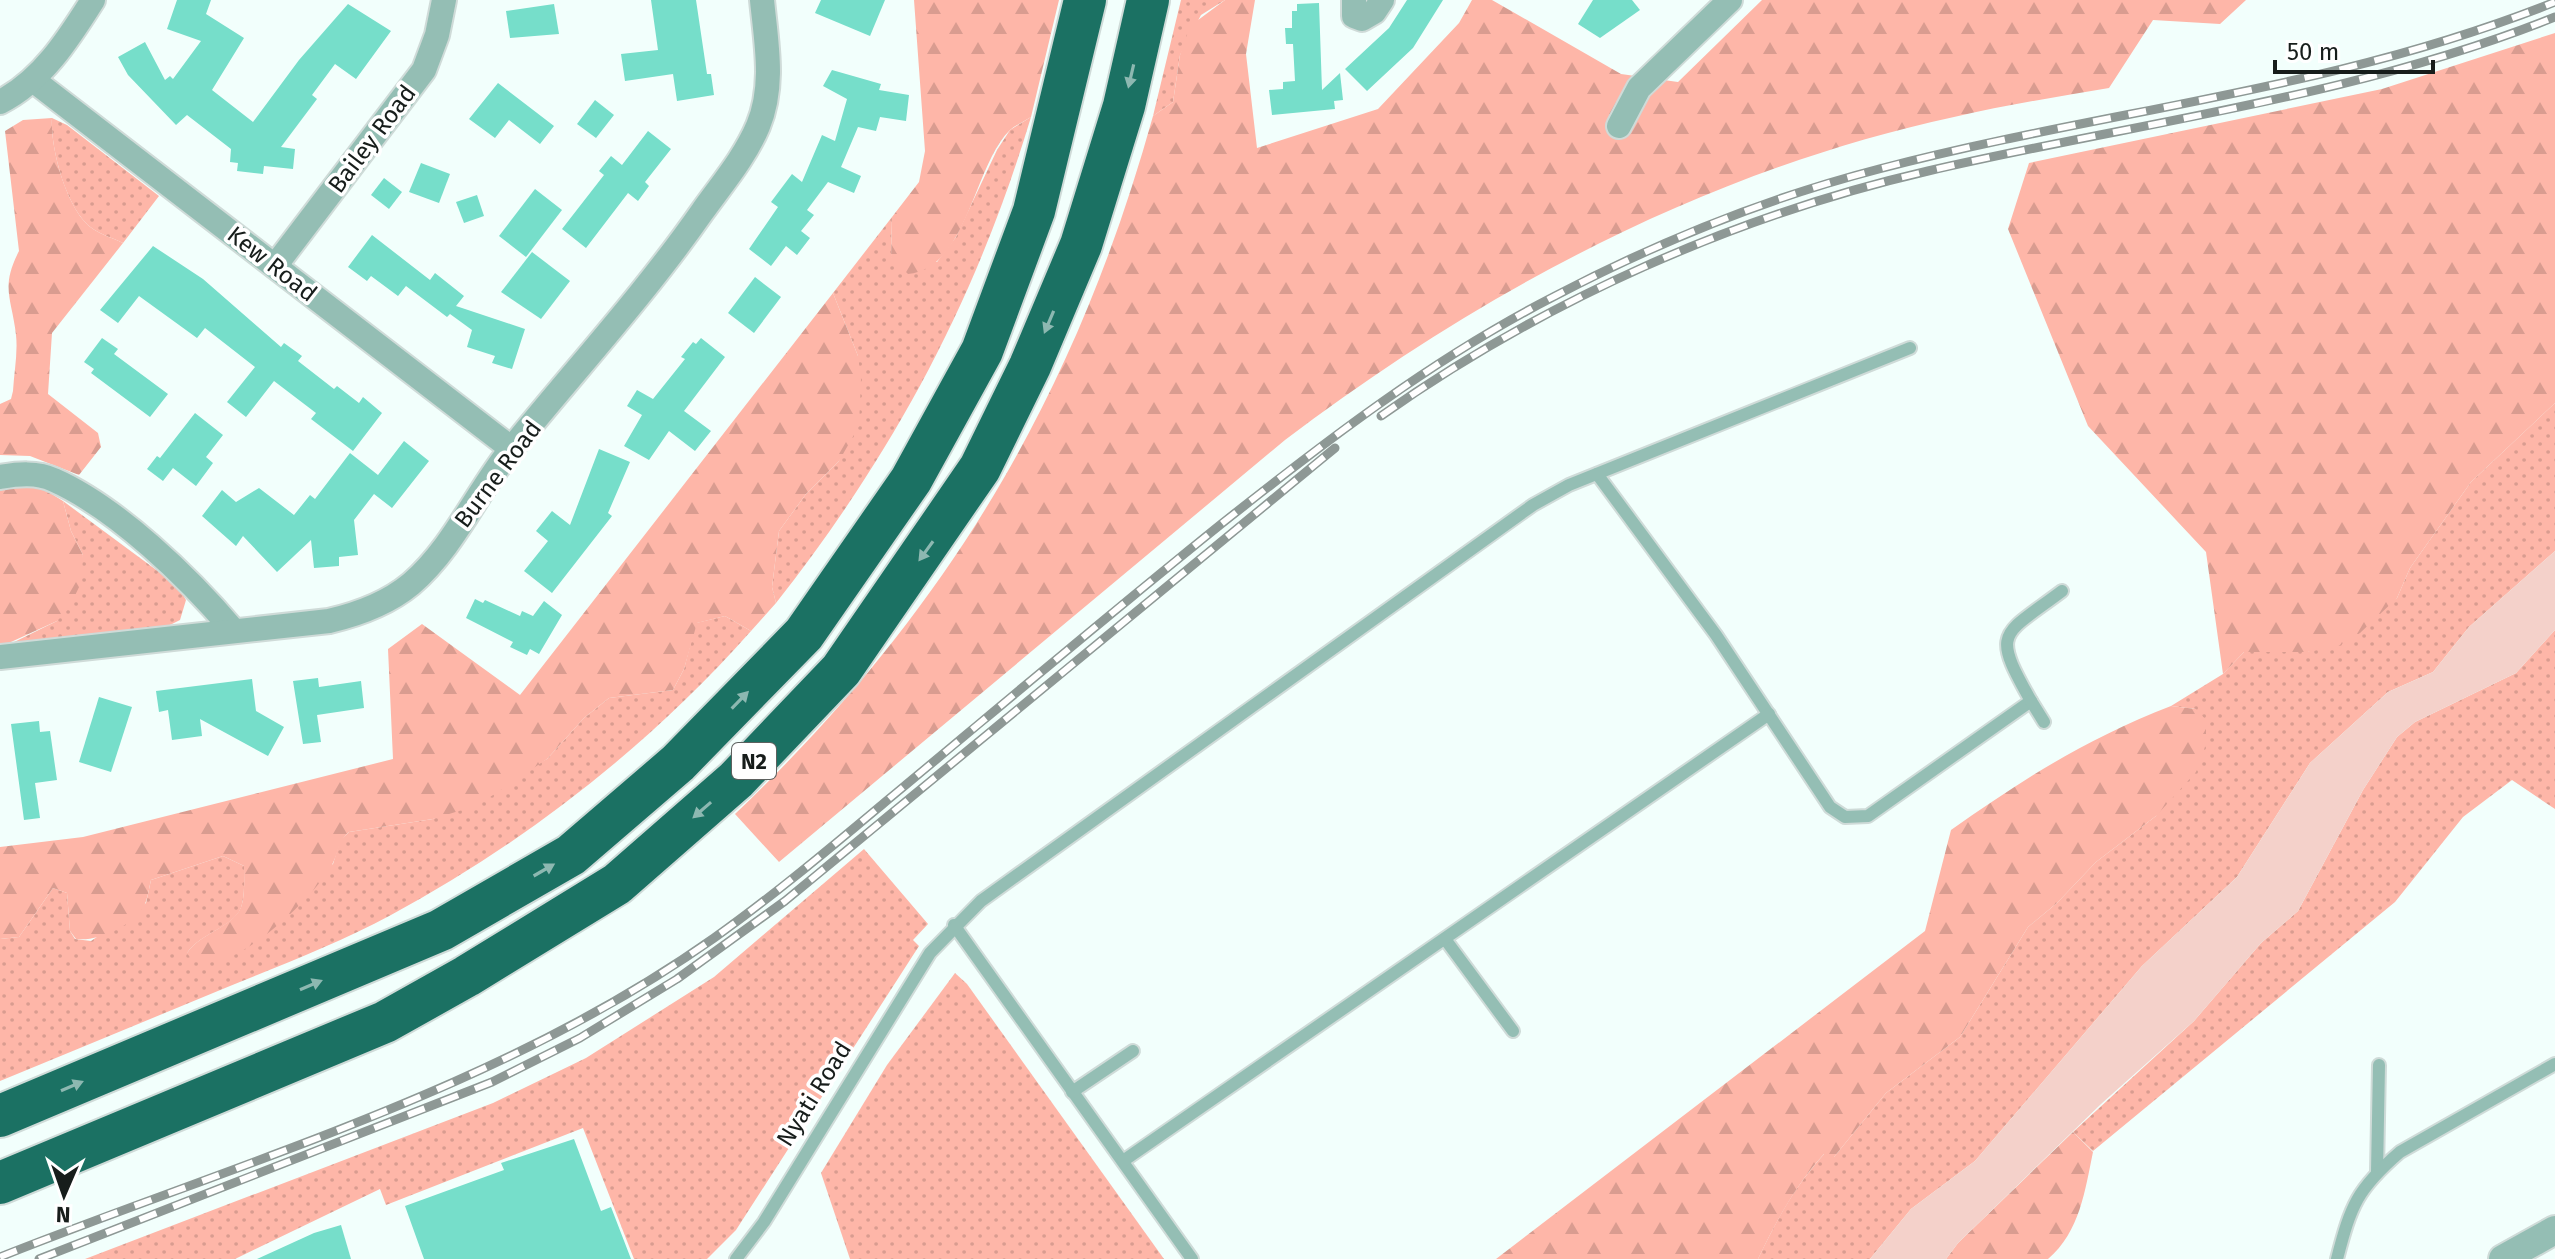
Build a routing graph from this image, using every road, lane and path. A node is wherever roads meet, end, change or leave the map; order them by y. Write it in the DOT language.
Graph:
graph roads {
  1 [pos="93,0"];
  2 [pos="444,0"];
  3 [pos="762,0"];
  4 [pos="1085,0"];
  5 [pos="1148,0"];
  6 [pos="1354,0"];
  7 [pos="1382,0"];
  8 [pos="1730,0"];
  9 [pos="33,80"];
  10 [pos="0,102"];
  11 [pos="1619,126"];
  12 [pos="275,266"];
  13 [pos="1910,348"];
  14 [pos="512,449"];
  15 [pos="1597,474"];
  16 [pos="0,477"];
  17 [pos="2062,591"];
  18 [pos="233,630"];
  19 [pos="0,657"];
  20 [pos="2031,701"];
  21 [pos="1769,714"];
  22 [pos="2044,722"];
  23 [pos="954,925"];
  24 [pos="1445,939"];
  25 [pos="1513,1031"];
  26 [pos="1133,1051"];
  27 [pos="2555,1064"];
  28 [pos="2379,1065"];
  29 [pos="1072,1092"];
  30 [pos="0,1116"];
  31 [pos="1123,1161"];
  32 [pos="2377,1172"];
  33 [pos="0,1183"];
  34 [pos="2555,1230"];
  35 [pos="736,1259"];
  36 [pos="1192,1259"];
  37 [pos="2337,1259"];
  38 [pos="2503,1259"];
  1 -- 9 [label="street"];
  2 -- 12 [label="street, Bailey Road"];
  3 -- 14 [label="street, Burne Road"];
  30 -- 4 [label="highway, N2, one-way"];
  5 -- 33 [label="highway, N2, one-way"];
  6 -- 7 [label="street"];
  8 -- 11 [label="street"];
  9 -- 10 [label="street"];
  9 -- 12 [label="street, Kew Road"];
  12 -- 14 [label="street, Kew Road"];
  13 -- 15 [label="lane, Nyati Road"];
  14 -- 18 [label="street, Burne Road"];
  15 -- 21 [label="lane"];
  15 -- 23 [label="lane, Nyati Road"];
  16 -- 18 [label="street"];
  17 -- 20 [label="lane"];
  18 -- 19 [label="street, Burne Road"];
  20 -- 21 [label="lane"];
  20 -- 22 [label="lane"];
  21 -- 24 [label="lane"];
  23 -- 29 [label="lane"];
  23 -- 35 [label="lane, Nyati Road"];
  24 -- 25 [label="lane"];
  24 -- 31 [label="lane"];
  26 -- 29 [label="lane"];
  27 -- 32 [label="lane"];
  28 -- 32 [label="lane"];
  29 -- 31 [label="lane"];
  31 -- 36 [label="lane"];
  32 -- 37 [label="lane"];
  34 -- 38 [label="street"];
}
